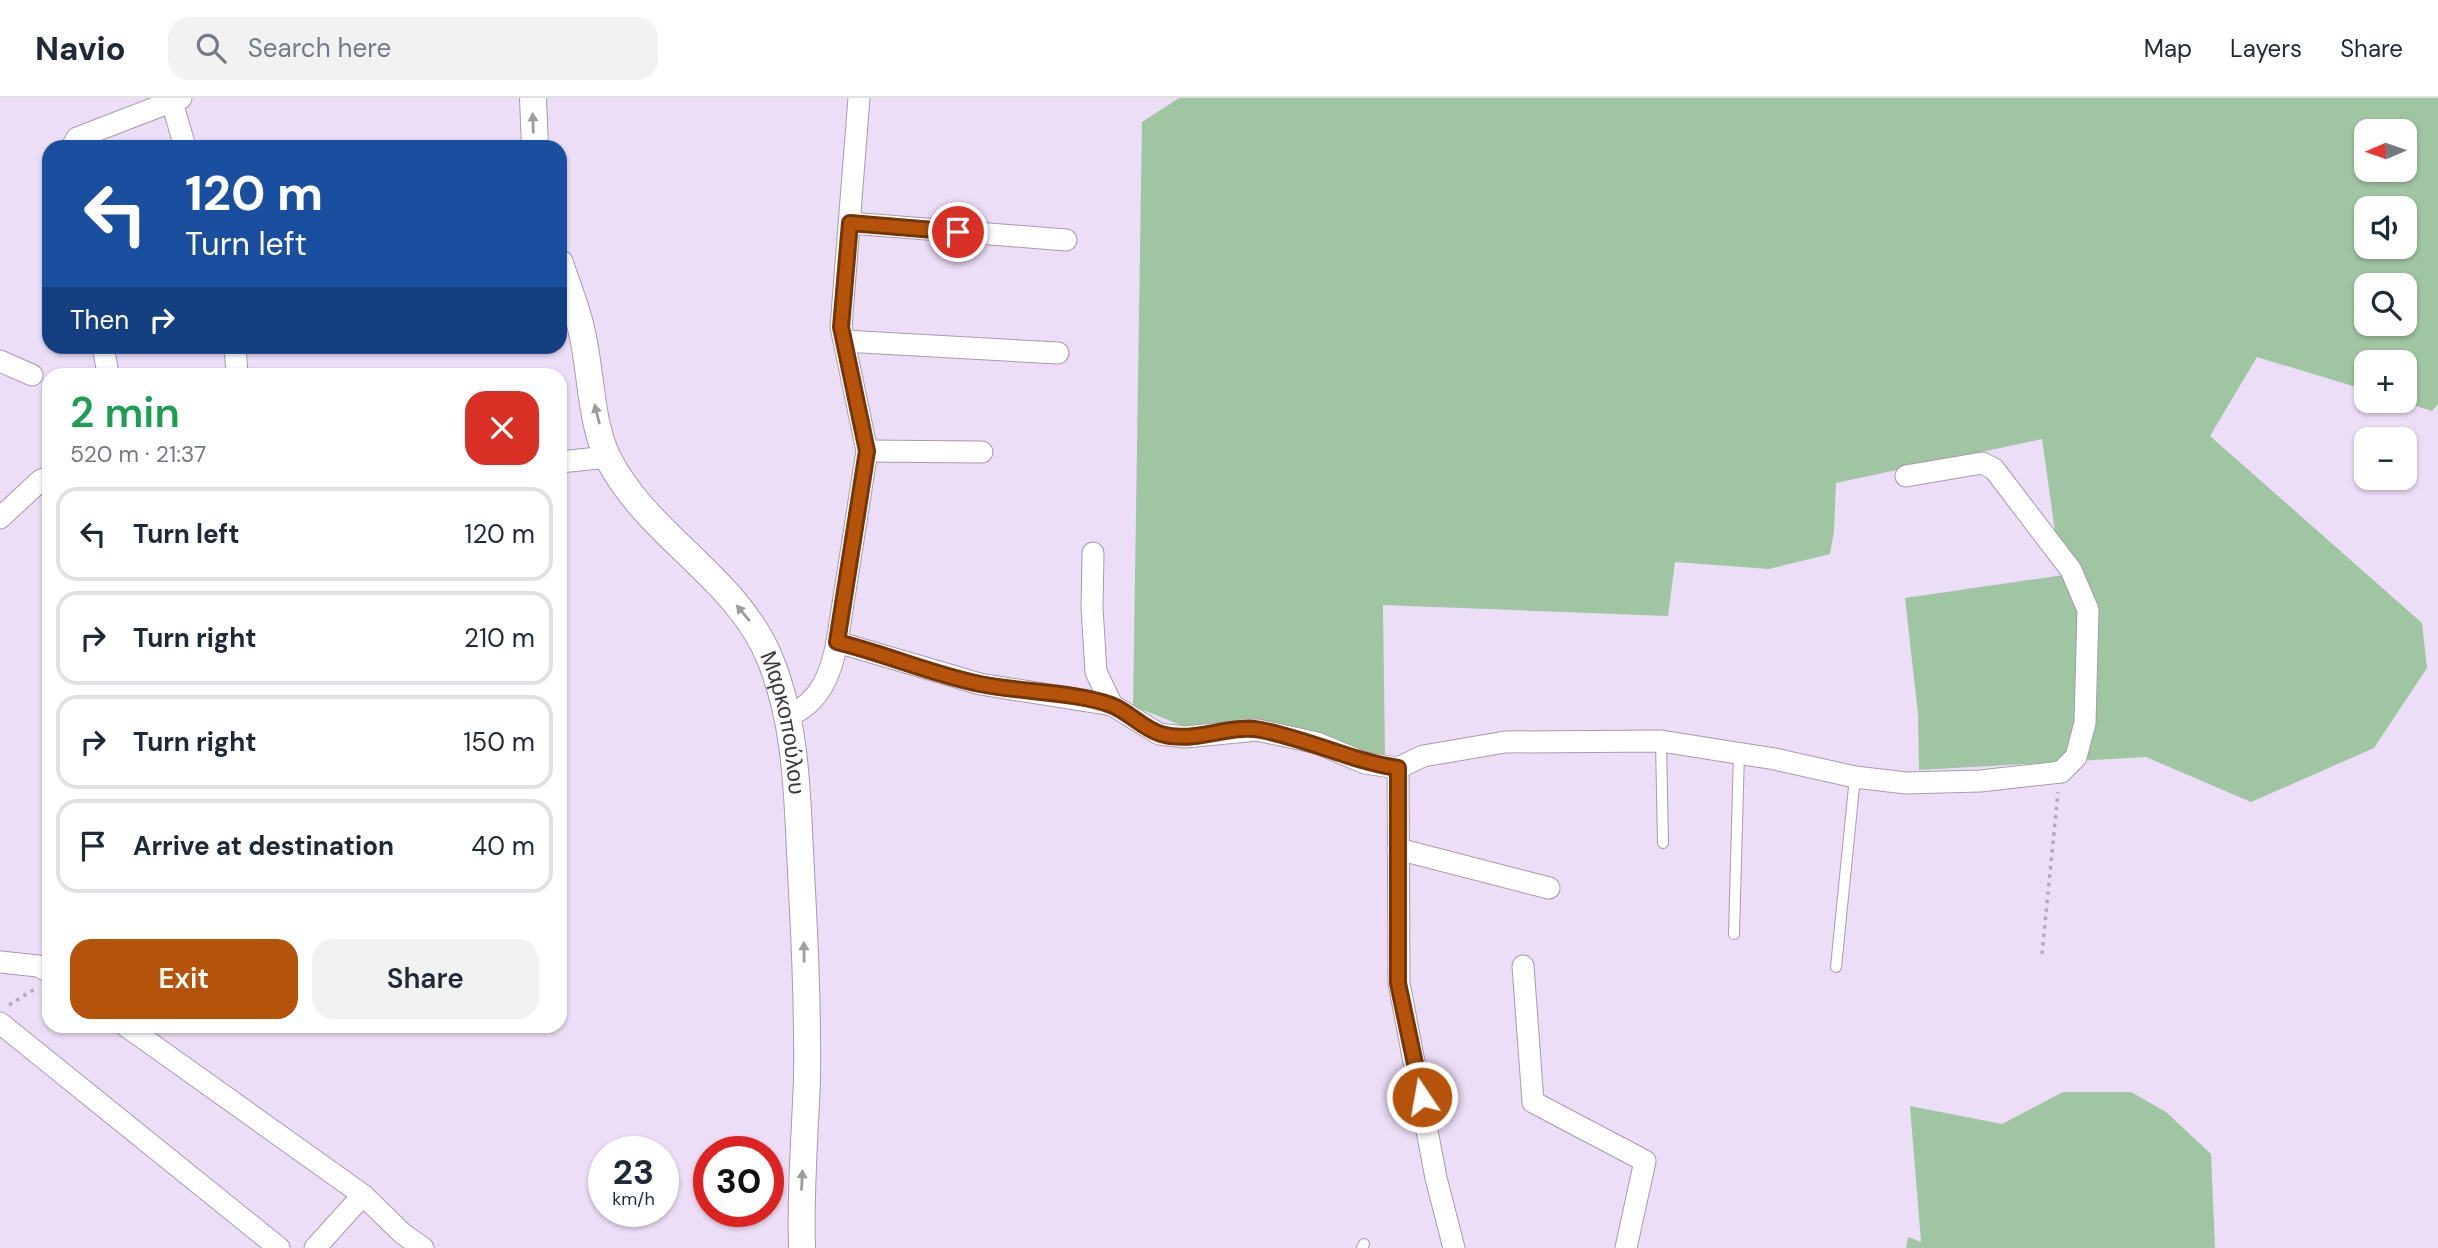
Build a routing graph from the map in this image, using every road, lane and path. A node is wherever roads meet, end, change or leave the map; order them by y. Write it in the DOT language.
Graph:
graph roads {
  1 [pos="533,98"];
  2 [pos="859,98"];
  3 [pos="176,100"];
  4 [pos="76,140"];
  5 [pos="184,140"];
  6 [pos="535,140"];
  7 [pos="850,223"];
  8 [pos="1066,240"];
  9 [pos="567,284"];
  10 [pos="844,341"];
  11 [pos="1058,353"];
  12 [pos="0,362"];
  13 [pos="32,375"];
  14 [pos="867,451"];
  15 [pos="982,452"];
  16 [pos="608,457"];
  17 [pos="567,461"];
  18 [pos="1906,477"];
  19 [pos="42,480"];
  20 [pos="0,518"];
  21 [pos="1093,553"];
  22 [pos="837,642"];
  23 [pos="1112,705"];
  24 [pos="788,716"];
  25 [pos="1661,741"];
  26 [pos="1738,753"];
  27 [pos="1398,768"];
  28 [pos="2061,772"];
  29 [pos="1855,777"];
  30 [pos="1663,843"];
  31 [pos="1398,849"];
  32 [pos="1549,888"];
  33 [pos="1734,934"];
  34 [pos="2042,954"];
  35 [pos="0,962"];
  36 [pos="1523,966"];
  37 [pos="1836,967"];
  38 [pos="42,972"];
  39 [pos="42,982"];
  40 [pos="0,1011"];
  41 [pos="0,1023"];
  42 [pos="136,1033"];
  43 [pos="363,1195"];
  44 [pos="279,1248"];
  45 [pos="315,1248"];
  46 [pos="423,1248"];
  47 [pos="802,1248"];
  48 [pos="1454,1248"];
  49 [pos="1626,1248"];
  6 -- 1 [label="street, one-way"];
  2 -- 7 [label="street"];
  3 -- 4 [label="street"];
  3 -- 5 [label="street"];
  7 -- 8 [label="street"];
  7 -- 10 [label="street"];
  16 -- 9 [label="street, Μαρκοπούλου, one-way"];
  10 -- 11 [label="street"];
  10 -- 14 [label="street"];
  12 -- 13 [label="street"];
  14 -- 15 [label="street"];
  14 -- 22 [label="street"];
  16 -- 17 [label="street"];
  24 -- 16 [label="street, Μαρκοπούλου, one-way"];
  18 -- 28 [label="street"];
  19 -- 20 [label="street"];
  21 -- 23 [label="street"];
  22 -- 23 [label="street"];
  22 -- 24 [label="street"];
  23 -- 27 [label="street"];
  47 -- 24 [label="street, Μαρκοπούλου, one-way"];
  25 -- 26 [label="street"];
  25 -- 27 [label="street"];
  25 -- 30 [label="lane"];
  26 -- 29 [label="street"];
  26 -- 33 [label="lane"];
  27 -- 31 [label="street"];
  28 -- 29 [label="street"];
  28 -- 34 [label="path"];
  29 -- 37 [label="lane"];
  31 -- 32 [label="street"];
  31 -- 48 [label="street"];
  35 -- 38 [label="street"];
  36 -- 49 [label="street"];
  39 -- 40 [label="path"];
  41 -- 44 [label="street"];
  42 -- 43 [label="street"];
  43 -- 45 [label="street"];
  43 -- 46 [label="street"];
}
